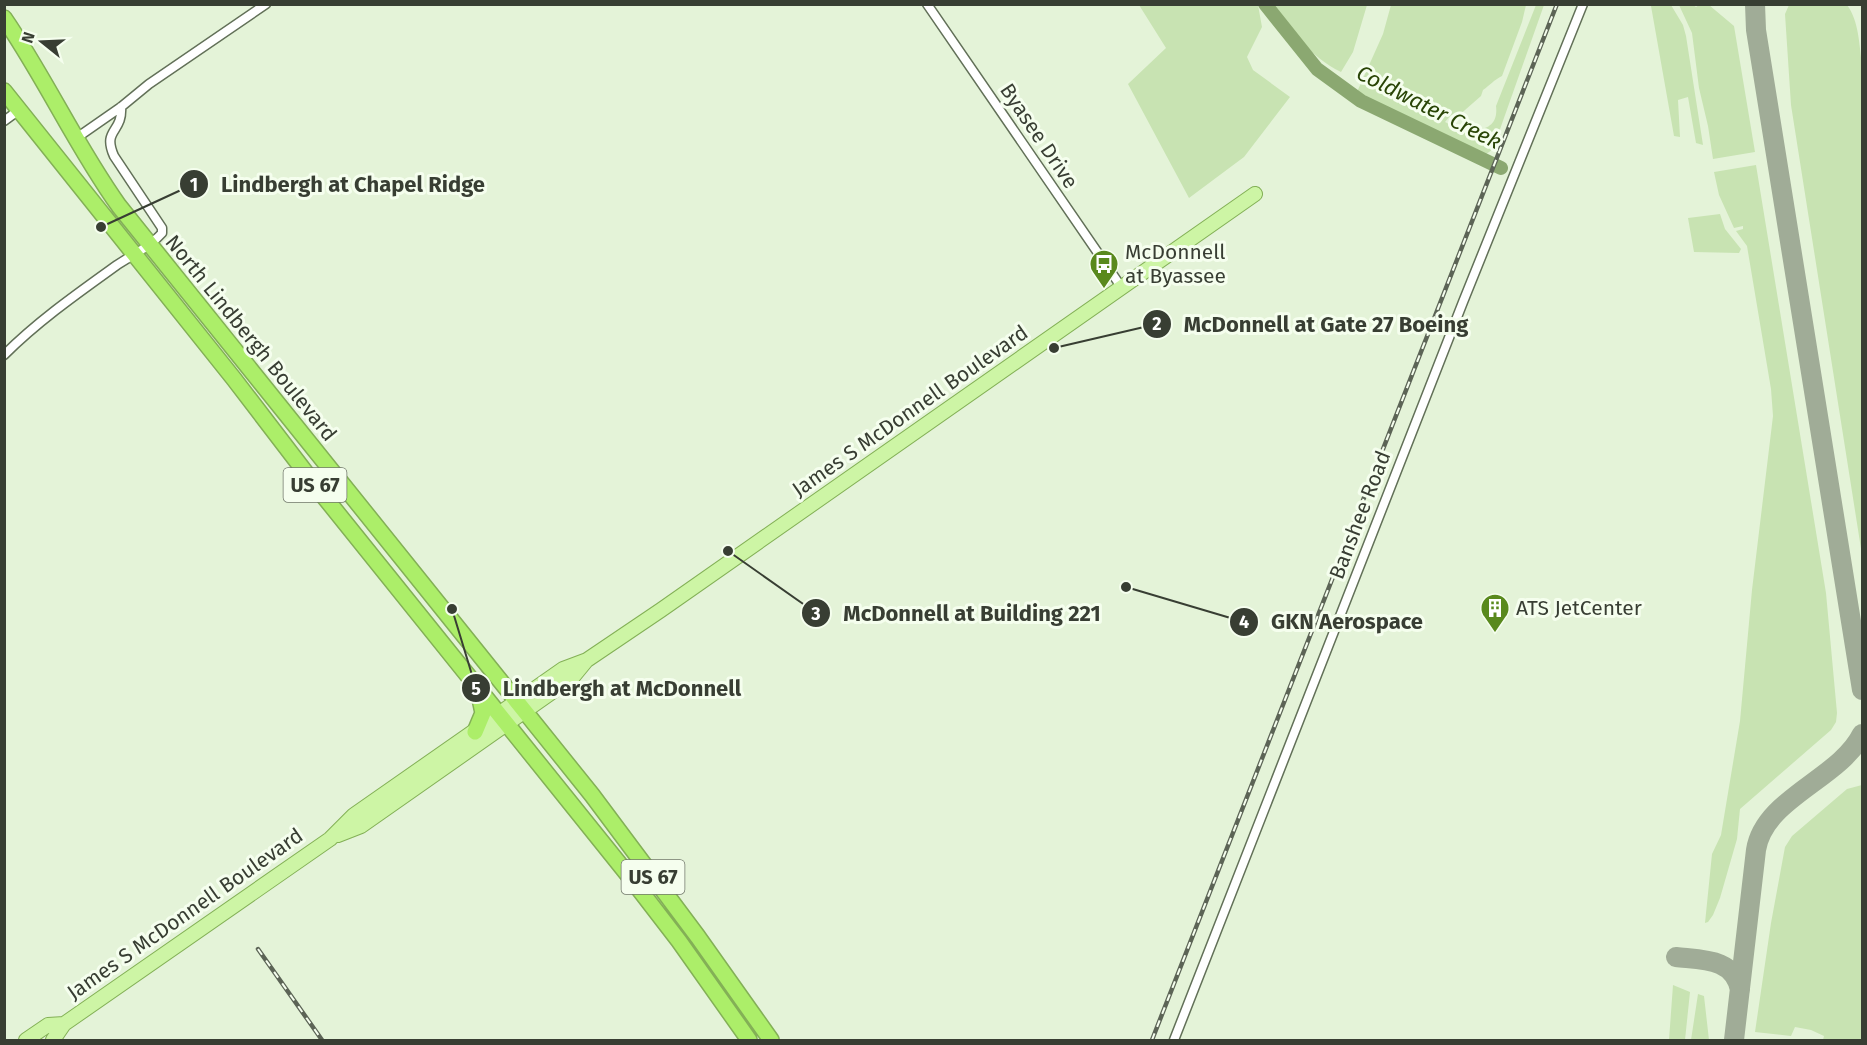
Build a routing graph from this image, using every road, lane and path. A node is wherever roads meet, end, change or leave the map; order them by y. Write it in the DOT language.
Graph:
graph roads {
  1 [pos="266,4"];
  2 [pos="927,4"];
  3 [pos="1583,4"];
  4 [pos="4,18"];
  5 [pos="4,91"];
  6 [pos="121,107"];
  7 [pos="20,110"];
  8 [pos="4,121"];
  9 [pos="75,138"];
  10 [pos="1255,194"];
  11 [pos="149,244"];
  12 [pos="134,253"];
  13 [pos="1122,288"];
  14 [pos="4,355"];
  15 [pos="477,688"];
  16 [pos="521,707"];
  17 [pos="503,720"];
  18 [pos="475,732"];
  19 [pos="330,838"];
  20 [pos="64,1024"];
  21 [pos="26,1041"];
  22 [pos="53,1041"];
  23 [pos="749,1041"];
  24 [pos="771,1041"];
  25 [pos="1174,1041"];
  1 -- 6 [label="street"];
  2 -- 13 [label="street, Byasee Drive"];
  3 -- 25 [label="street, Banshee Road"];
  4 -- 9 [label="highway, North Lindbergh Boulevard / US 67"];
  5 -- 7 [label="highway, North Lindbergh Boulevard / US 67"];
  6 -- 9 [label="street"];
  6 -- 11 [label="street"];
  7 -- 8 [label="street"];
  7 -- 12 [label="highway, North Lindbergh Boulevard / US 67"];
  9 -- 11 [label="highway, North Lindbergh Boulevard / US 67"];
  10 -- 13 [label="main road, James S McDonnell Boulevard"];
  11 -- 12 [label="street"];
  11 -- 16 [label="highway, North Lindbergh Boulevard / US 67"];
  12 -- 14 [label="street"];
  12 -- 15 [label="highway, North Lindbergh Boulevard / US 67"];
  13 -- 16 [label="main road, James S McDonnell Boulevard"];
  15 -- 17 [label="highway, North Lindbergh Boulevard / US 67"];
  15 -- 18 [label="highway"];
  16 -- 17 [label="main road, James S McDonnell Boulevard"];
  16 -- 24 [label="highway, North Lindbergh Boulevard / US 67"];
  17 -- 18 [label="main road, James S McDonnell Boulevard"];
  17 -- 19 [label="main road, James S McDonnell Boulevard"];
  17 -- 23 [label="highway, North Lindbergh Boulevard / US 67"];
  18 -- 19 [label="main road, James S McDonnell Boulevard"];
  19 -- 20 [label="main road, James S McDonnell Boulevard"];
  20 -- 21 [label="main road, James S McDonnell Boulevard"];
  20 -- 22 [label="main road, James S McDonnell Boulevard"];
}
